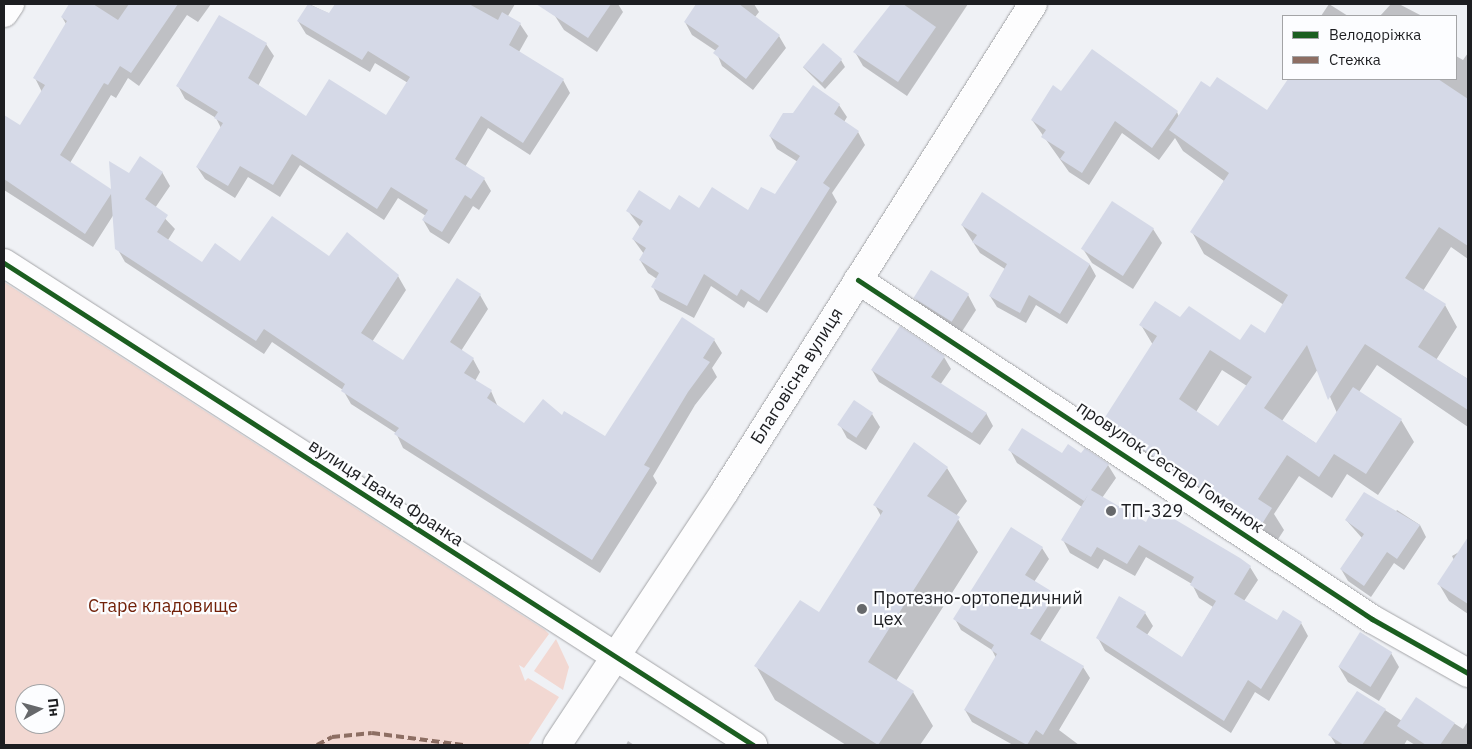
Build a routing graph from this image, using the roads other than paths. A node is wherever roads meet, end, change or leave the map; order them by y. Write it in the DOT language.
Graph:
graph roads {
  1 [pos="10,4"];
  2 [pos="1033,4"];
  3 [pos="4,13"];
  4 [pos="4,264"];
  5 [pos="858,280"];
  6 [pos="614,657"];
  7 [pos="1468,673"];
  8 [pos="556,745"];
  9 [pos="753,745"];
  1 -- 3 [label="street"];
  2 -- 5 [label="street, Благовісна вулиця"];
  4 -- 6 [label="street, вулиця Івана Франка"];
  5 -- 6 [label="street, Благовісна вулиця"];
  5 -- 7 [label="street, провулок Сестер Гоменюк"];
  6 -- 8 [label="street, Благовісна вулиця"];
  6 -- 9 [label="street, вулиця Івана Франка"];
}
